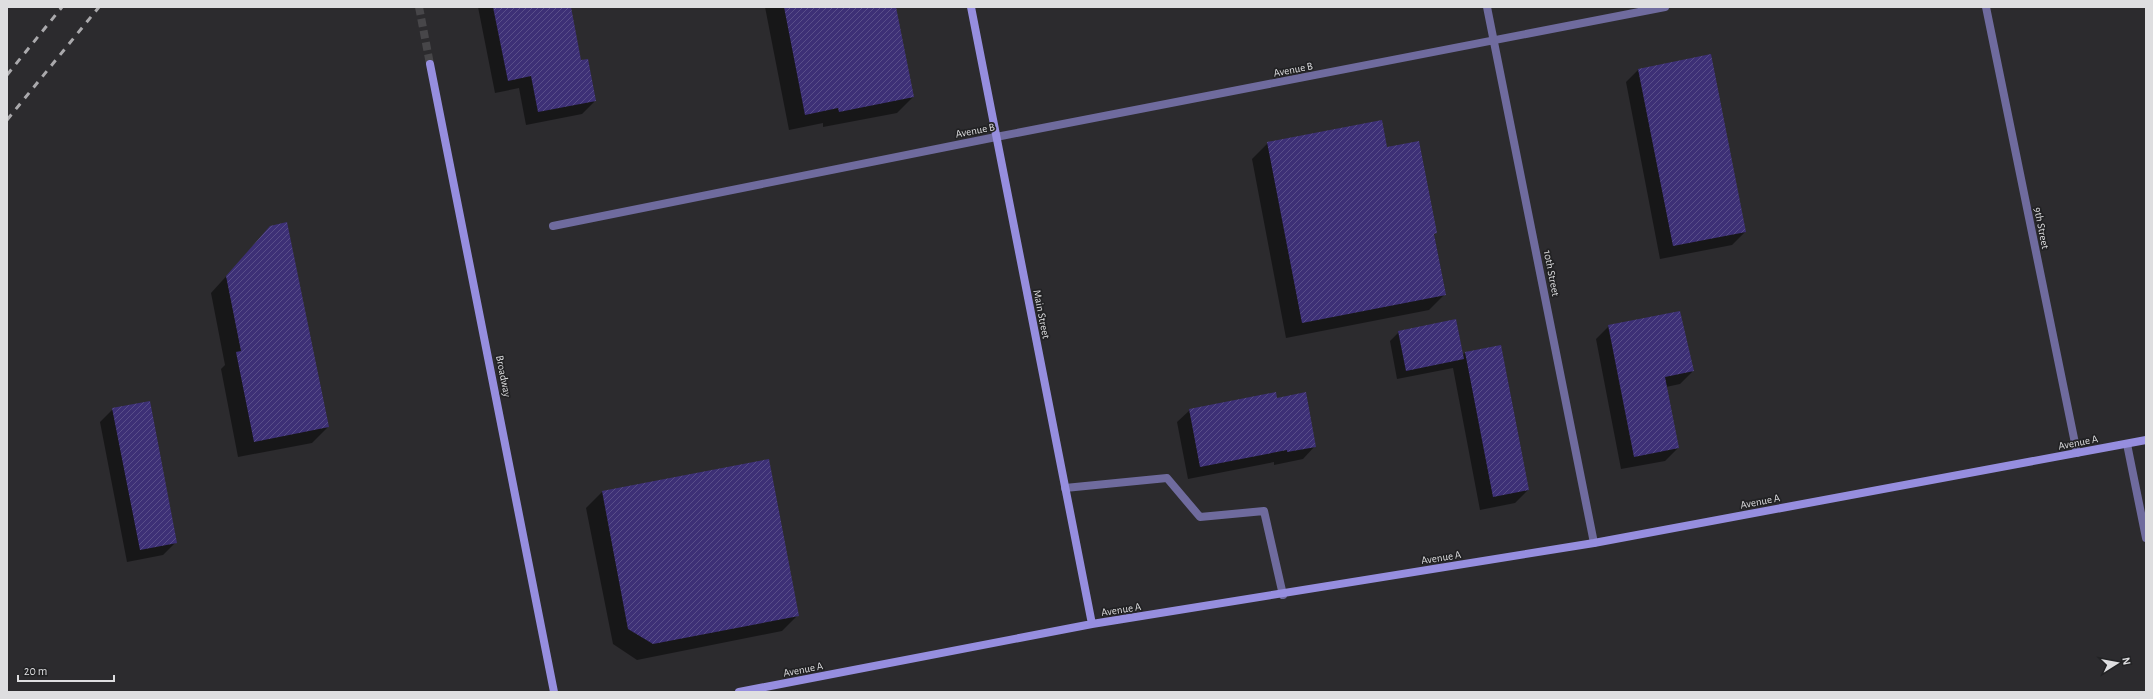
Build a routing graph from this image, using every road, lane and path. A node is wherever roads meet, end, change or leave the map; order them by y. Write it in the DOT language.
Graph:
graph roads {
  1 [pos="971,7"];
  2 [pos="1487,7"];
  3 [pos="1665,7"];
  4 [pos="1986,7"];
  5 [pos="1495,41"];
  6 [pos="430,64"];
  7 [pos="996,137"];
  8 [pos="553,226"];
  9 [pos="2146,440"];
  10 [pos="2127,444"];
  11 [pos="2077,453"];
  12 [pos="1065,488"];
  13 [pos="2146,538"];
  14 [pos="1594,543"];
  15 [pos="1283,595"];
  16 [pos="1092,624"];
  17 [pos="554,692"];
  18 [pos="739,692"];
  1 -- 7 [label="main road, Main Street"];
  2 -- 5 [label="street, 10th Street"];
  3 -- 5 [label="street, Avenue B"];
  4 -- 11 [label="street, 9th Street"];
  5 -- 7 [label="street, Avenue B"];
  5 -- 14 [label="street, 10th Street"];
  6 -- 17 [label="main road, Broadway"];
  7 -- 8 [label="street, Avenue B"];
  7 -- 12 [label="main road, Main Street"];
  9 -- 10 [label="main road, Avenue A"];
  10 -- 11 [label="main road, Avenue A"];
  10 -- 13 [label="street"];
  11 -- 14 [label="main road, Avenue A"];
  12 -- 15 [label="street"];
  12 -- 16 [label="main road, Main Street"];
  14 -- 15 [label="main road, Avenue A"];
  15 -- 16 [label="main road, Avenue A"];
  16 -- 18 [label="main road, Avenue A"];
}
